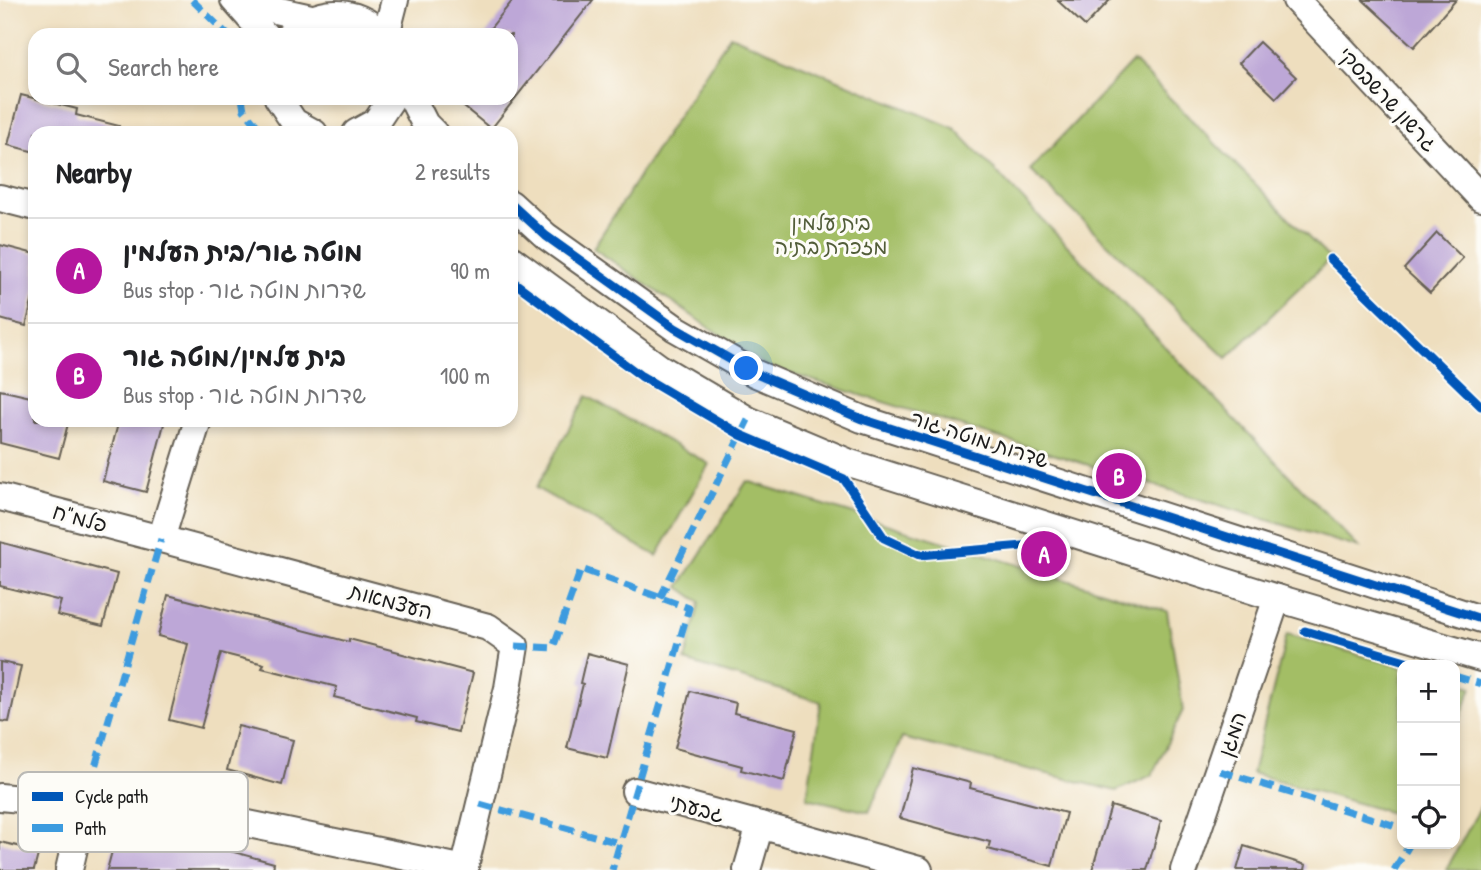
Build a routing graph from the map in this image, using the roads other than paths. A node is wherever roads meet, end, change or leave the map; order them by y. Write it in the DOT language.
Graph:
graph roads {
  1 [pos="234,0"];
  2 [pos="265,0"];
  3 [pos="395,0"];
  4 [pos="1296,0"];
  5 [pos="326,11"];
  6 [pos="261,28"];
  7 [pos="300,28"];
  8 [pos="374,28"];
  9 [pos="386,28"];
  10 [pos="282,105"];
  11 [pos="387,105"];
  12 [pos="416,105"];
  13 [pos="300,126"];
  14 [pos="369,126"];
  15 [pos="427,126"];
  16 [pos="0,198"];
  17 [pos="1481,198"];
  18 [pos="28,204"];
  19 [pos="518,210"];
  20 [pos="518,264"];
  21 [pos="196,427"];
  22 [pos="0,497"];
  23 [pos="161,539"];
  24 [pos="1277,598"];
  25 [pos="1481,619"];
  26 [pos="1481,658"];
  27 [pos="635,791"];
  28 [pos="0,797"];
  29 [pos="18,799"];
  30 [pos="248,824"];
  31 [pos="760,825"];
  32 [pos="73,852"];
  33 [pos="69,870"];
  34 [pos="465,870"];
  35 [pos="747,870"];
  36 [pos="919,870"];
  37 [pos="1184,870"];
  1 -- 6 [label="street"];
  2 -- 5 [label="street"];
  3 -- 9 [label="street"];
  4 -- 17 [label="street, גרשון שרשבסקי"];
  5 -- 7 [label="street"];
  5 -- 8 [label="street"];
  10 -- 13 [label="street"];
  11 -- 14 [label="street"];
  12 -- 15 [label="street"];
  16 -- 18 [label="street"];
  19 -- 25 [label="street, שדרות מוטה גור"];
  20 -- 24 [label="street"];
  21 -- 23 [label="street"];
  22 -- 23 [label="street, פלמ\"ח"];
  23 -- 34 [label="street, העצמאות"];
  24 -- 26 [label="street"];
  24 -- 37 [label="street, המגן"];
  27 -- 31 [label="street, גבעתי"];
  28 -- 29 [label="street"];
  30 -- 34 [label="street"];
  31 -- 35 [label="street"];
  31 -- 36 [label="street, גבעתי"];
  32 -- 33 [label="street"];
}
